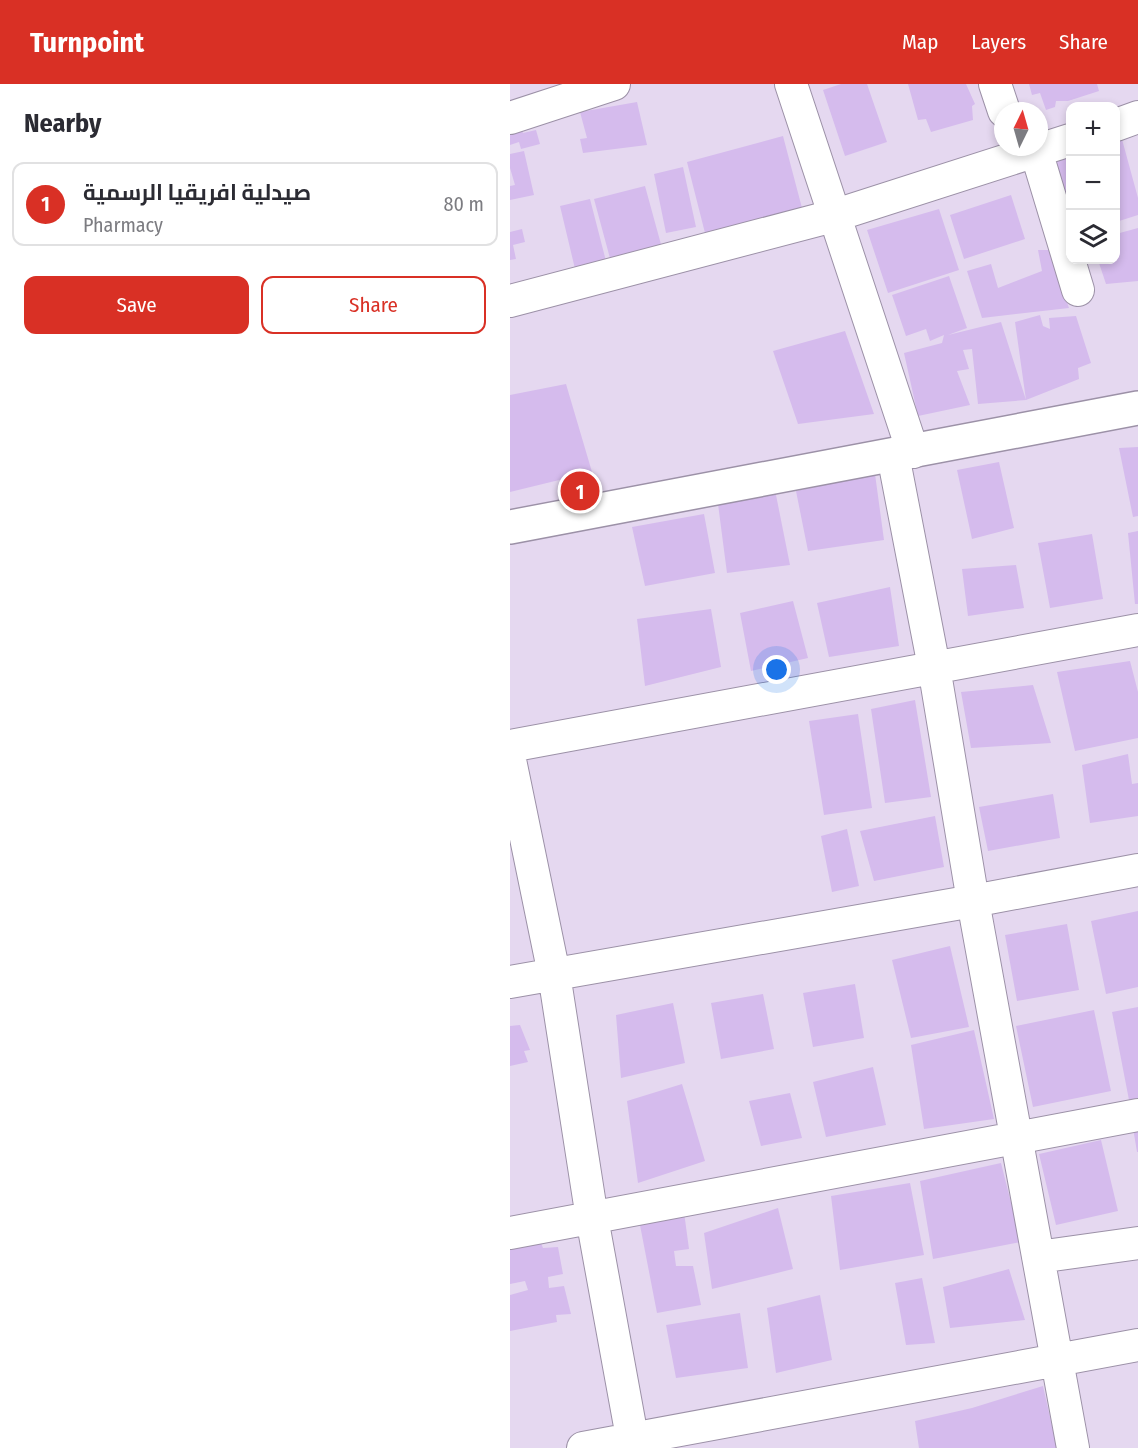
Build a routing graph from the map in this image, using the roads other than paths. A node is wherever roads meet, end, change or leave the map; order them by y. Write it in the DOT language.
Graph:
graph roads {
  1 [pos="614,84"];
  2 [pos="791,84"];
  3 [pos="995,84"];
  4 [pos="1001,102"];
  5 [pos="1138,117"];
  6 [pos="510,118"];
  7 [pos="1120,124"];
  8 [pos="1066,141"];
  9 [pos="1048,146"];
  10 [pos="1011,156"];
  11 [pos="1025,156"];
  12 [pos="833,216"];
  13 [pos="1078,290"];
  14 [pos="510,301"];
  15 [pos="1138,408"];
  16 [pos="903,454"];
  17 [pos="510,527"];
  18 [pos="1138,630"];
  19 [pos="934,667"];
  20 [pos="510,746"];
  21 [pos="510,760"];
  22 [pos="1138,870"];
  23 [pos="973,901"];
  24 [pos="554,974"];
  25 [pos="510,982"];
  26 [pos="1138,1115"];
  27 [pos="1016,1137"];
  28 [pos="592,1218"];
  29 [pos="510,1233"];
  30 [pos="1138,1243"];
  31 [pos="1038,1257"];
  32 [pos="1138,1345"];
  33 [pos="1057,1360"];
  34 [pos="633,1443"];
  35 [pos="583,1448"];
  36 [pos="1073,1448"];
  1 -- 6 [label="street"];
  2 -- 12 [label="street"];
  3 -- 4 [label="street"];
  5 -- 7 [label="street"];
  8 -- 9 [label="street"];
  10 -- 12 [label="street"];
  11 -- 13 [label="street"];
  12 -- 14 [label="street"];
  12 -- 16 [label="street"];
  15 -- 16 [label="main road"];
  16 -- 17 [label="main road"];
  16 -- 19 [label="street"];
  18 -- 19 [label="street"];
  19 -- 20 [label="street"];
  19 -- 23 [label="street"];
  21 -- 24 [label="street"];
  22 -- 23 [label="street"];
  23 -- 24 [label="street"];
  23 -- 27 [label="street"];
  24 -- 25 [label="street"];
  24 -- 28 [label="street"];
  26 -- 27 [label="street"];
  27 -- 28 [label="street"];
  27 -- 31 [label="street"];
  28 -- 29 [label="street"];
  28 -- 34 [label="street"];
  30 -- 31 [label="street"];
  31 -- 33 [label="street"];
  32 -- 33 [label="street"];
  33 -- 34 [label="street"];
  33 -- 36 [label="street"];
  34 -- 35 [label="street"];
}
